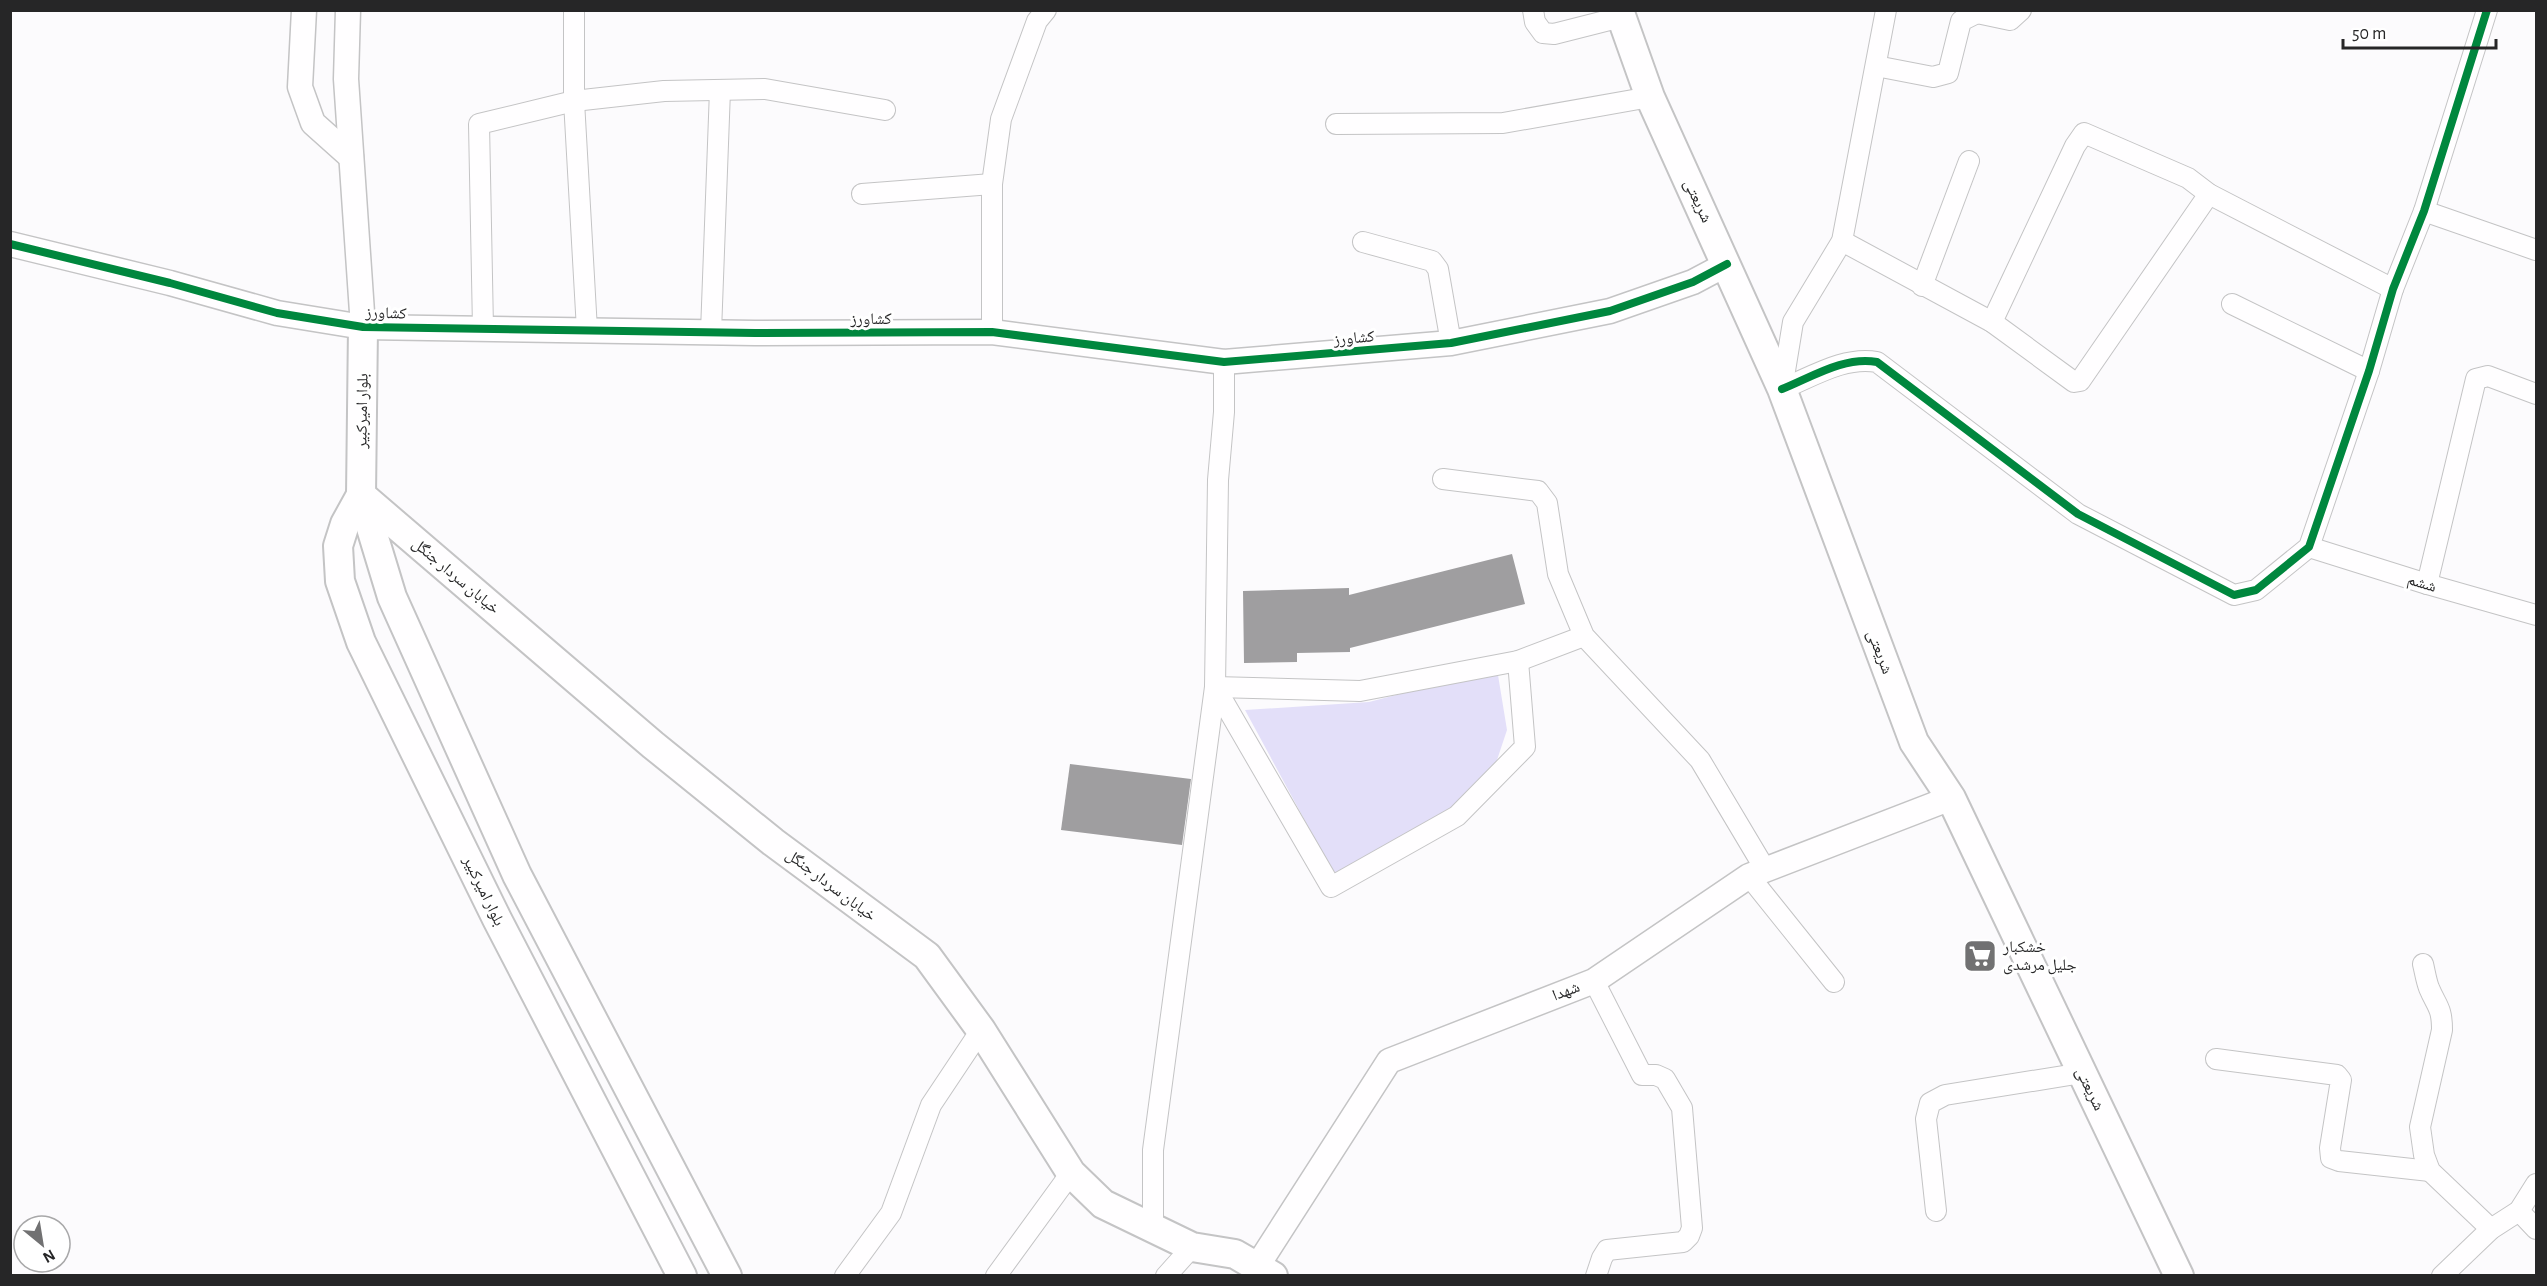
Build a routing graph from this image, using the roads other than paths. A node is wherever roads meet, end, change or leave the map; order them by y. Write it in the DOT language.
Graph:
graph roads {
  1 [pos="304,10"];
  2 [pos="348,10"];
  3 [pos="574,10"];
  4 [pos="1046,10"];
  5 [pos="1533,10"];
  6 [pos="1886,10"];
  7 [pos="2021,10"];
  8 [pos="2487,10"];
  9 [pos="1620,14"];
  10 [pos="1876,66"];
  11 [pos="720,90"];
  12 [pos="1650,97"];
  13 [pos="574,101"];
  14 [pos="885,110"];
  15 [pos="1336,124"];
  16 [pos="351,157"];
  17 [pos="1969,161"];
  18 [pos="992,184"];
  19 [pos="862,194"];
  20 [pos="2209,194"];
  21 [pos="2424,211"];
  22 [pos="1842,241"];
  23 [pos="1363,242"];
  24 [pos="10,243"];
  25 [pos="2536,250"];
  26 [pos="1727,264"];
  27 [pos="1922,286"];
  28 [pos="2393,289"];
  29 [pos="2232,304"];
  30 [pos="1992,322"];
  31 [pos="363,327"];
  32 [pos="483,328"];
  33 [pos="587,330"];
  34 [pos="711,332"];
  35 [pos="992,332"];
  36 [pos="1451,343"];
  37 [pos="1224,362"];
  38 [pos="2369,371"];
  39 [pos="1782,389"];
  40 [pos="2536,394"];
  41 [pos="1443,479"];
  42 [pos="361,495"];
  43 [pos="2309,547"];
  44 [pos="2427,584"];
  45 [pos="2536,615"];
  46 [pos="1584,636"];
  47 [pos="1518,661"];
  48 [pos="1215,687"];
  49 [pos="1951,798"];
  50 [pos="1757,873"];
  51 [pos="2423,964"];
  52 [pos="1594,981"];
  53 [pos="1834,982"];
  54 [pos="981,1030"];
  55 [pos="2216,1059"];
  56 [pos="2082,1073"];
  57 [pos="2430,1171"];
  58 [pos="1071,1173"];
  59 [pos="2536,1185"];
  60 [pos="1936,1211"];
  61 [pos="2519,1211"];
  62 [pos="1153,1226"];
  63 [pos="2491,1229"];
  64 [pos="2536,1229"];
  65 [pos="1192,1247"];
  66 [pos="1265,1270"];
  67 [pos="682,1275"];
  68 [pos="727,1275"];
  69 [pos="845,1275"];
  70 [pos="996,1275"];
  71 [pos="1167,1275"];
  72 [pos="1596,1275"];
  73 [pos="2179,1275"];
  74 [pos="2442,1275"];
  1 -- 16 [label="street"];
  2 -- 16 [label="street"];
  3 -- 13 [label="street"];
  4 -- 18 [label="street"];
  5 -- 9 [label="street"];
  6 -- 10 [label="street"];
  7 -- 10 [label="street"];
  8 -- 21 [label="street"];
  9 -- 12 [label="main road, شریعتی"];
  10 -- 22 [label="street"];
  11 -- 13 [label="street"];
  11 -- 14 [label="street"];
  11 -- 34 [label="street"];
  12 -- 15 [label="street"];
  12 -- 26 [label="main road, شریعتی"];
  13 -- 32 [label="street"];
  13 -- 33 [label="street"];
  16 -- 31 [label="street"];
  17 -- 27 [label="street"];
  18 -- 19 [label="street"];
  18 -- 35 [label="street"];
  20 -- 28 [label="street"];
  20 -- 30 [label="street"];
  20 -- 30 [label="street"];
  21 -- 25 [label="street"];
  21 -- 28 [label="street"];
  22 -- 27 [label="street"];
  22 -- 39 [label="street"];
  23 -- 36 [label="street"];
  24 -- 31 [label="street, کشاورز"];
  26 -- 36 [label="street, کشاورز"];
  26 -- 39 [label="main road, شریعتی"];
  27 -- 30 [label="street"];
  28 -- 38 [label="street"];
  29 -- 38 [label="street"];
  31 -- 32 [label="street, کشاورز"];
  31 -- 42 [label="main road, بلوار امیرکبیر"];
  32 -- 33 [label="street, کشاورز"];
  33 -- 34 [label="street, کشاورز"];
  34 -- 35 [label="street, کشاورز"];
  35 -- 37 [label="street, کشاورز"];
  36 -- 37 [label="street, کشاورز"];
  37 -- 48 [label="street"];
  38 -- 43 [label="street"];
  39 -- 43 [label="street"];
  39 -- 49 [label="main road, شریعتی"];
  40 -- 44 [label="street"];
  41 -- 46 [label="street"];
  42 -- 54 [label="main road, خیابان سردار جنگل"];
  42 -- 67 [label="main road, بلوار امیرکبیر"];
  42 -- 68 [label="main road, بلوار امیرکبیر"];
  43 -- 44 [label="street, ششم"];
  44 -- 45 [label="street, ششم"];
  46 -- 47 [label="street"];
  46 -- 50 [label="street"];
  47 -- 48 [label="street"];
  47 -- 48 [label="street"];
  48 -- 62 [label="street"];
  49 -- 50 [label="street, شهدا"];
  49 -- 56 [label="main road, شریعتی"];
  50 -- 52 [label="street, شهدا"];
  50 -- 53 [label="street"];
  51 -- 57 [label="street"];
  52 -- 66 [label="street, شهدا"];
  52 -- 72 [label="street"];
  54 -- 58 [label="main road, خیابان سردار جنگل"];
  54 -- 69 [label="street"];
  55 -- 57 [label="street"];
  56 -- 60 [label="street"];
  56 -- 73 [label="main road, شریعتی"];
  57 -- 63 [label="street"];
  58 -- 62 [label="main road, خیابان سردار جنگل"];
  58 -- 70 [label="street"];
  59 -- 61 [label="street"];
  61 -- 63 [label="street"];
  61 -- 64 [label="street"];
  62 -- 65 [label="main road, خیابان سردار جنگل"];
  63 -- 74 [label="street"];
  65 -- 66 [label="main road, خیابان سردار جنگل"];
  65 -- 71 [label="street"];
}
